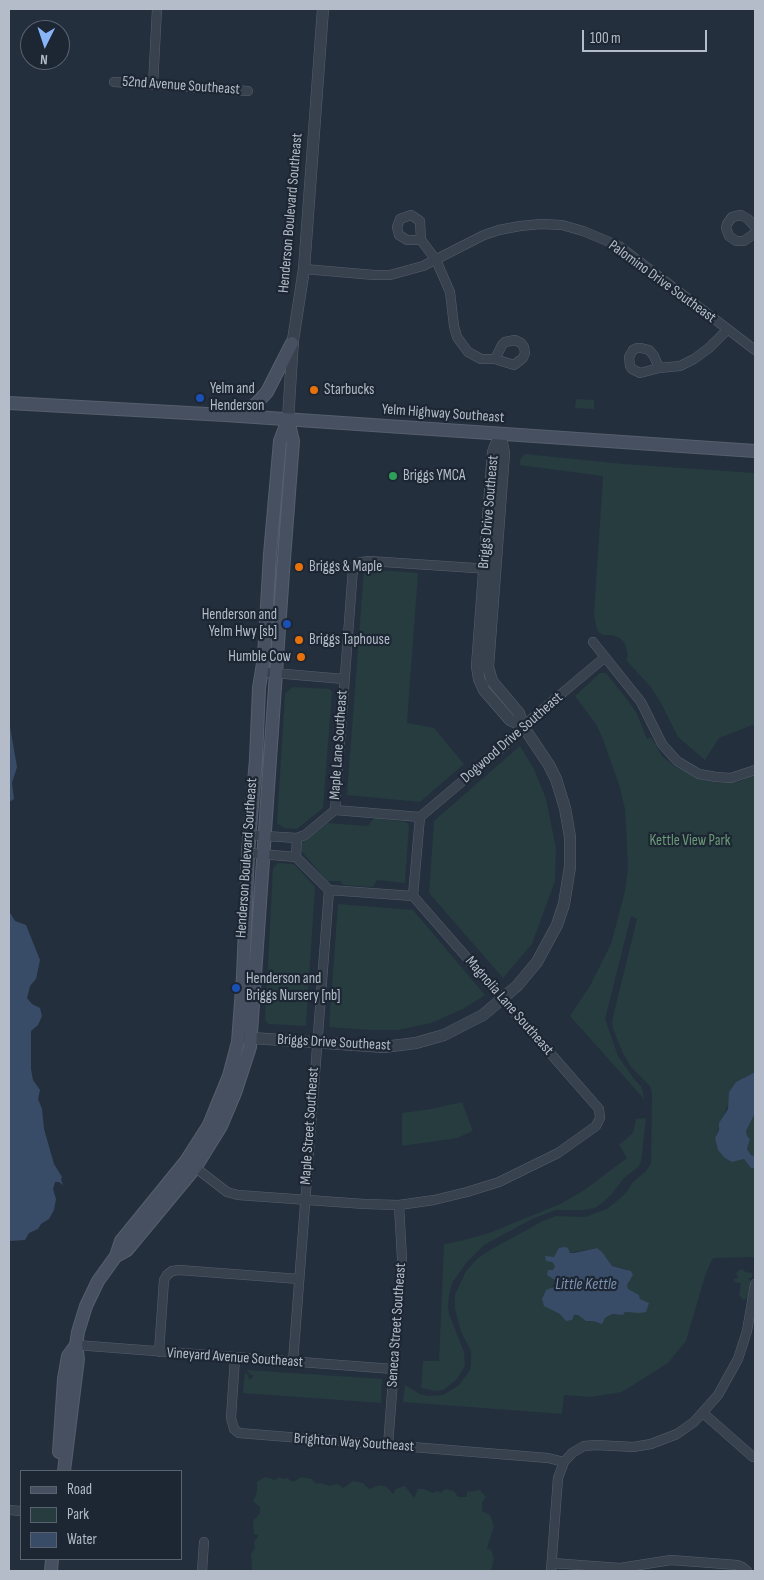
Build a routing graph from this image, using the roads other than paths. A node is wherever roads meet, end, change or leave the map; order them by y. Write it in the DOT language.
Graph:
graph roads {
  1 [pos="158,9"];
  2 [pos="323,9"];
  3 [pos="114,82"];
  4 [pos="153,85"];
  5 [pos="248,91"];
  6 [pos="755,226"];
  7 [pos="755,233"];
  8 [pos="421,240"];
  9 [pos="436,260"];
  10 [pos="304,269"];
  11 [pos="727,330"];
  12 [pos="292,342"];
  13 [pos="755,350"];
  14 [pos="495,359"];
  15 [pos="659,368"];
  16 [pos="9,403"];
  17 [pos="225,415"];
  18 [pos="288,420"];
  19 [pos="500,434"];
  20 [pos="755,451"];
  21 [pos="490,569"];
  22 [pos="593,642"];
  23 [pos="604,658"];
  24 [pos="262,672"];
  25 [pos="277,674"];
  26 [pos="344,679"];
  27 [pos="523,726"];
  28 [pos="755,770"];
  29 [pos="335,810"];
  30 [pos="420,816"];
  31 [pos="249,835"];
  32 [pos="264,836"];
  33 [pos="297,838"];
  34 [pos="248,853"];
  35 [pos="264,854"];
  36 [pos="296,856"];
  37 [pos="329,890"];
  38 [pos="413,896"];
  39 [pos="503,1000"];
  40 [pos="239,1035"];
  41 [pos="252,1038"];
  42 [pos="316,1043"];
  43 [pos="191,1164"];
  44 [pos="305,1200"];
  45 [pos="399,1204"];
  46 [pos="299,1279"];
  47 [pos="755,1284"];
  48 [pos="76,1345"];
  49 [pos="159,1352"];
  50 [pos="236,1358"];
  51 [pos="293,1362"];
  52 [pos="393,1369"];
  53 [pos="703,1413"];
  54 [pos="388,1446"];
  55 [pos="753,1457"];
  56 [pos="564,1462"];
  57 [pos="58,1470"];
  58 [pos="64,1470"];
  59 [pos="204,1542"];
  60 [pos="551,1567"];
  61 [pos="202,1571"];
  62 [pos="747,1571"];
  1 -- 4 [label="street"];
  2 -- 10 [label="street, Henderson Boulevard Southeast"];
  3 -- 4 [label="street, 52nd Avenue Southeast"];
  4 -- 5 [label="street, 52nd Avenue Southeast"];
  6 -- 7 [label="street"];
  8 -- 9 [label="street"];
  9 -- 10 [label="street, Palomino Drive Southeast"];
  9 -- 11 [label="street, Palomino Drive Southeast"];
  9 -- 14 [label="street"];
  10 -- 12 [label="street, Henderson Boulevard Southeast"];
  11 -- 13 [label="street, Palomino Drive Southeast"];
  11 -- 15 [label="street"];
  12 -- 17 [label="main road"];
  12 -- 18 [label="street, Henderson Boulevard Southeast"];
  16 -- 17 [label="main road, Yelm Highway Southeast"];
  17 -- 18 [label="main road, Yelm Highway Southeast"];
  18 -- 19 [label="main road, Yelm Highway Southeast"];
  18 -- 24 [label="main road, Henderson Boulevard Southeast"];
  18 -- 25 [label="main road, Henderson Boulevard Southeast"];
  19 -- 20 [label="main road, Yelm Highway Southeast"];
  19 -- 21 [label="street, Briggs Drive Southeast"];
  21 -- 26 [label="street, Maple Lane Southeast"];
  21 -- 27 [label="street, Briggs Drive Southeast"];
  22 -- 23 [label="street"];
  23 -- 27 [label="street, Dogwood Drive Southeast"];
  23 -- 28 [label="street"];
  24 -- 25 [label="street, Maple Lane Southeast"];
  24 -- 31 [label="main road, Henderson Boulevard Southeast"];
  25 -- 26 [label="street, Maple Lane Southeast"];
  25 -- 32 [label="main road, Henderson Boulevard Southeast"];
  26 -- 29 [label="street, Maple Lane Southeast"];
  27 -- 30 [label="street, Dogwood Drive Southeast"];
  27 -- 39 [label="street, Briggs Drive Southeast"];
  29 -- 30 [label="street"];
  29 -- 33 [label="street"];
  30 -- 38 [label="street"];
  31 -- 32 [label="street"];
  31 -- 34 [label="main road, Henderson Boulevard Southeast"];
  32 -- 33 [label="street"];
  32 -- 35 [label="main road, Henderson Boulevard Southeast"];
  33 -- 36 [label="street"];
  34 -- 35 [label="street"];
  34 -- 40 [label="main road, Henderson Boulevard Southeast"];
  35 -- 36 [label="street"];
  35 -- 41 [label="main road, Henderson Boulevard Southeast"];
  36 -- 37 [label="street"];
  37 -- 38 [label="street"];
  37 -- 42 [label="street, Maple Street Southeast"];
  38 -- 39 [label="street, Magnolia Lane Southeast"];
  39 -- 42 [label="street, Briggs Drive Southeast"];
  39 -- 45 [label="street, Magnolia Lane Southeast"];
  40 -- 41 [label="street, Briggs Drive Southeast"];
  40 -- 43 [label="main road, Henderson Boulevard Southeast"];
  41 -- 42 [label="street, Briggs Drive Southeast"];
  41 -- 43 [label="main road, Henderson Boulevard Southeast"];
  42 -- 44 [label="street, Maple Street Southeast"];
  43 -- 44 [label="street"];
  43 -- 48 [label="main road, Henderson Boulevard Southeast"];
  44 -- 45 [label="street"];
  44 -- 46 [label="street, Maple Street Southeast"];
  45 -- 52 [label="street, Seneca Street Southeast"];
  46 -- 49 [label="street"];
  46 -- 51 [label="street, Maple Street Southeast"];
  47 -- 53 [label="street"];
  48 -- 49 [label="street, Vineyard Avenue Southeast"];
  48 -- 57 [label="main road, Henderson Boulevard Southeast"];
  48 -- 58 [label="main road, Henderson Boulevard Southeast"];
  49 -- 50 [label="street, Vineyard Avenue Southeast"];
  50 -- 51 [label="street, Vineyard Avenue Southeast"];
  50 -- 54 [label="street, Brighton Way Southeast"];
  51 -- 52 [label="street, Vineyard Avenue Southeast"];
  52 -- 54 [label="street, Seneca Street Southeast"];
  53 -- 55 [label="street"];
  53 -- 56 [label="street"];
  54 -- 56 [label="street, Brighton Way Southeast"];
  56 -- 60 [label="street"];
  59 -- 61 [label="street"];
  60 -- 62 [label="street"];
}
